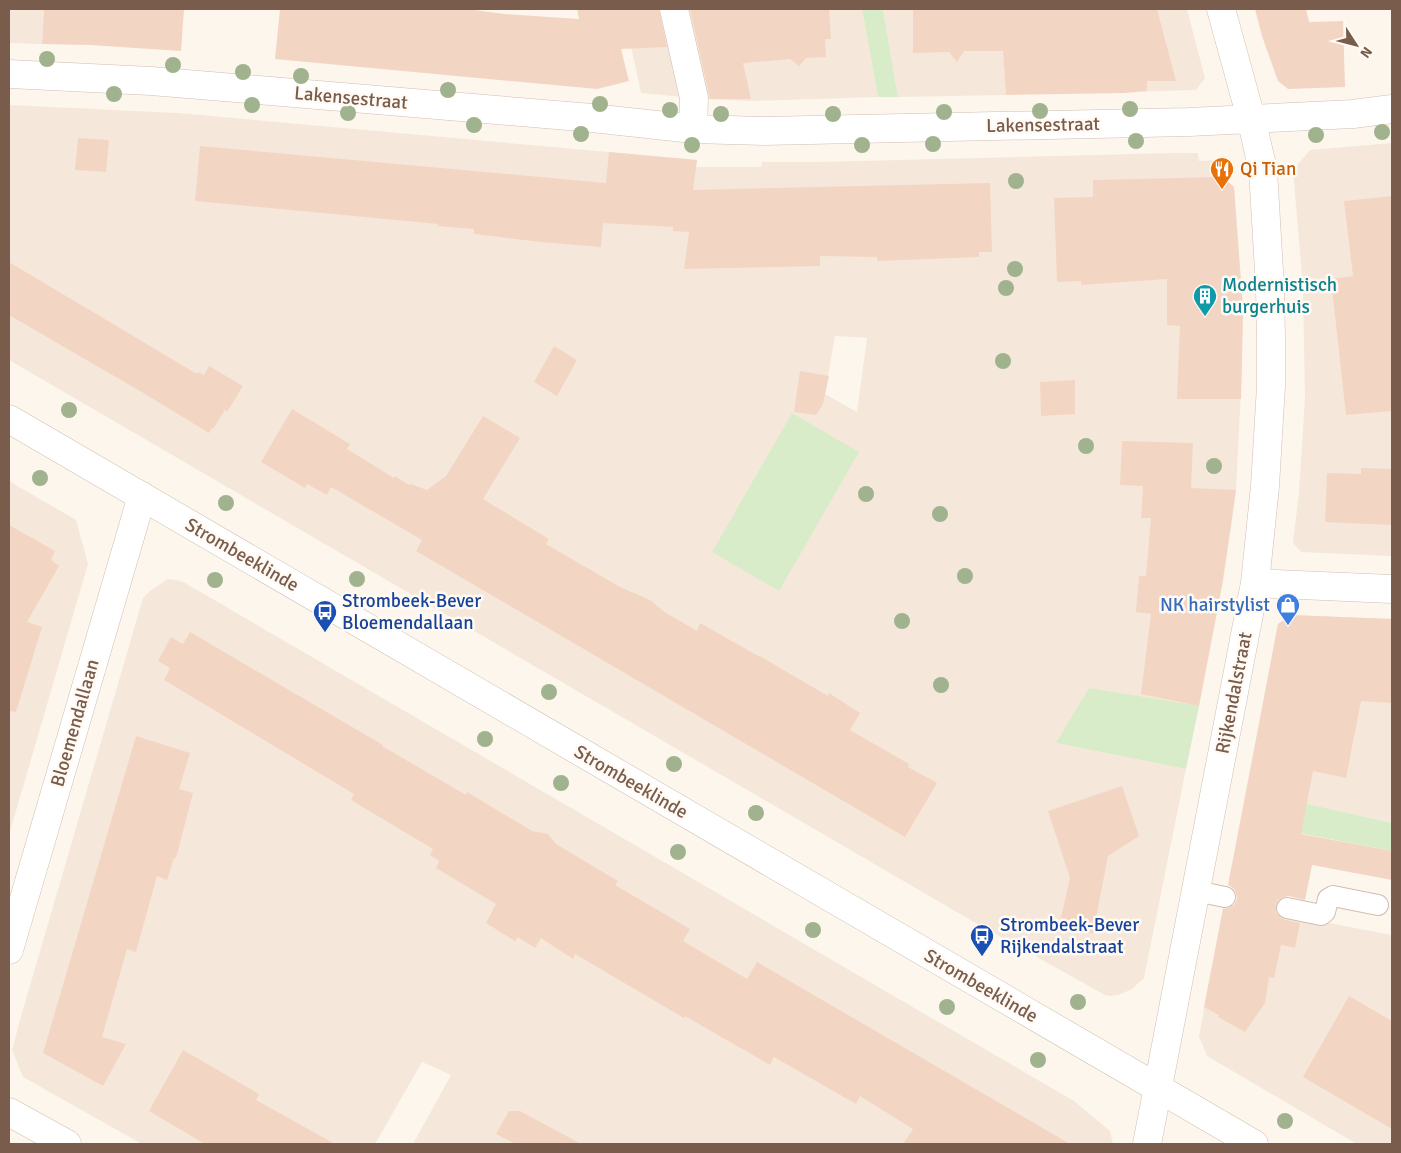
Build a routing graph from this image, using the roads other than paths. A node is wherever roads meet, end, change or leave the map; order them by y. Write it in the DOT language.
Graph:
graph roads {
  1 [pos="674,9"];
  2 [pos="1221,9"];
  3 [pos="9,74"];
  4 [pos="1392,109"];
  5 [pos="1251,118"];
  6 [pos="693,129"];
  7 [pos="9,419"];
  8 [pos="142,496"];
  9 [pos="1255,583"];
  10 [pos="1392,589"];
  11 [pos="1196,891"];
  12 [pos="1225,897"];
  13 [pos="1378,905"];
  14 [pos="1287,908"];
  15 [pos="9,950"];
  16 [pos="1158,1089"];
  17 [pos="9,1112"];
  18 [pos="67,1144"];
  19 [pos="1147,1144"];
  20 [pos="1254,1144"];
  1 -- 6 [label="street"];
  2 -- 5 [label="street, Rijkendalstraat"];
  3 -- 6 [label="street, Lakensestraat"];
  4 -- 5 [label="street, Lakensestraat"];
  5 -- 6 [label="street, Lakensestraat"];
  5 -- 9 [label="street, Rijkendalstraat"];
  7 -- 8 [label="street, Strombeeklinde"];
  8 -- 15 [label="street, Bloemendallaan"];
  8 -- 16 [label="street, Strombeeklinde"];
  9 -- 10 [label="street"];
  9 -- 11 [label="street, Rijkendalstraat"];
  11 -- 12 [label="lane"];
  11 -- 16 [label="street, Rijkendalstraat"];
  13 -- 14 [label="lane"];
  16 -- 19 [label="street, Rijkendalstraat"];
  16 -- 20 [label="street, Strombeeklinde"];
  17 -- 18 [label="street"];
}
